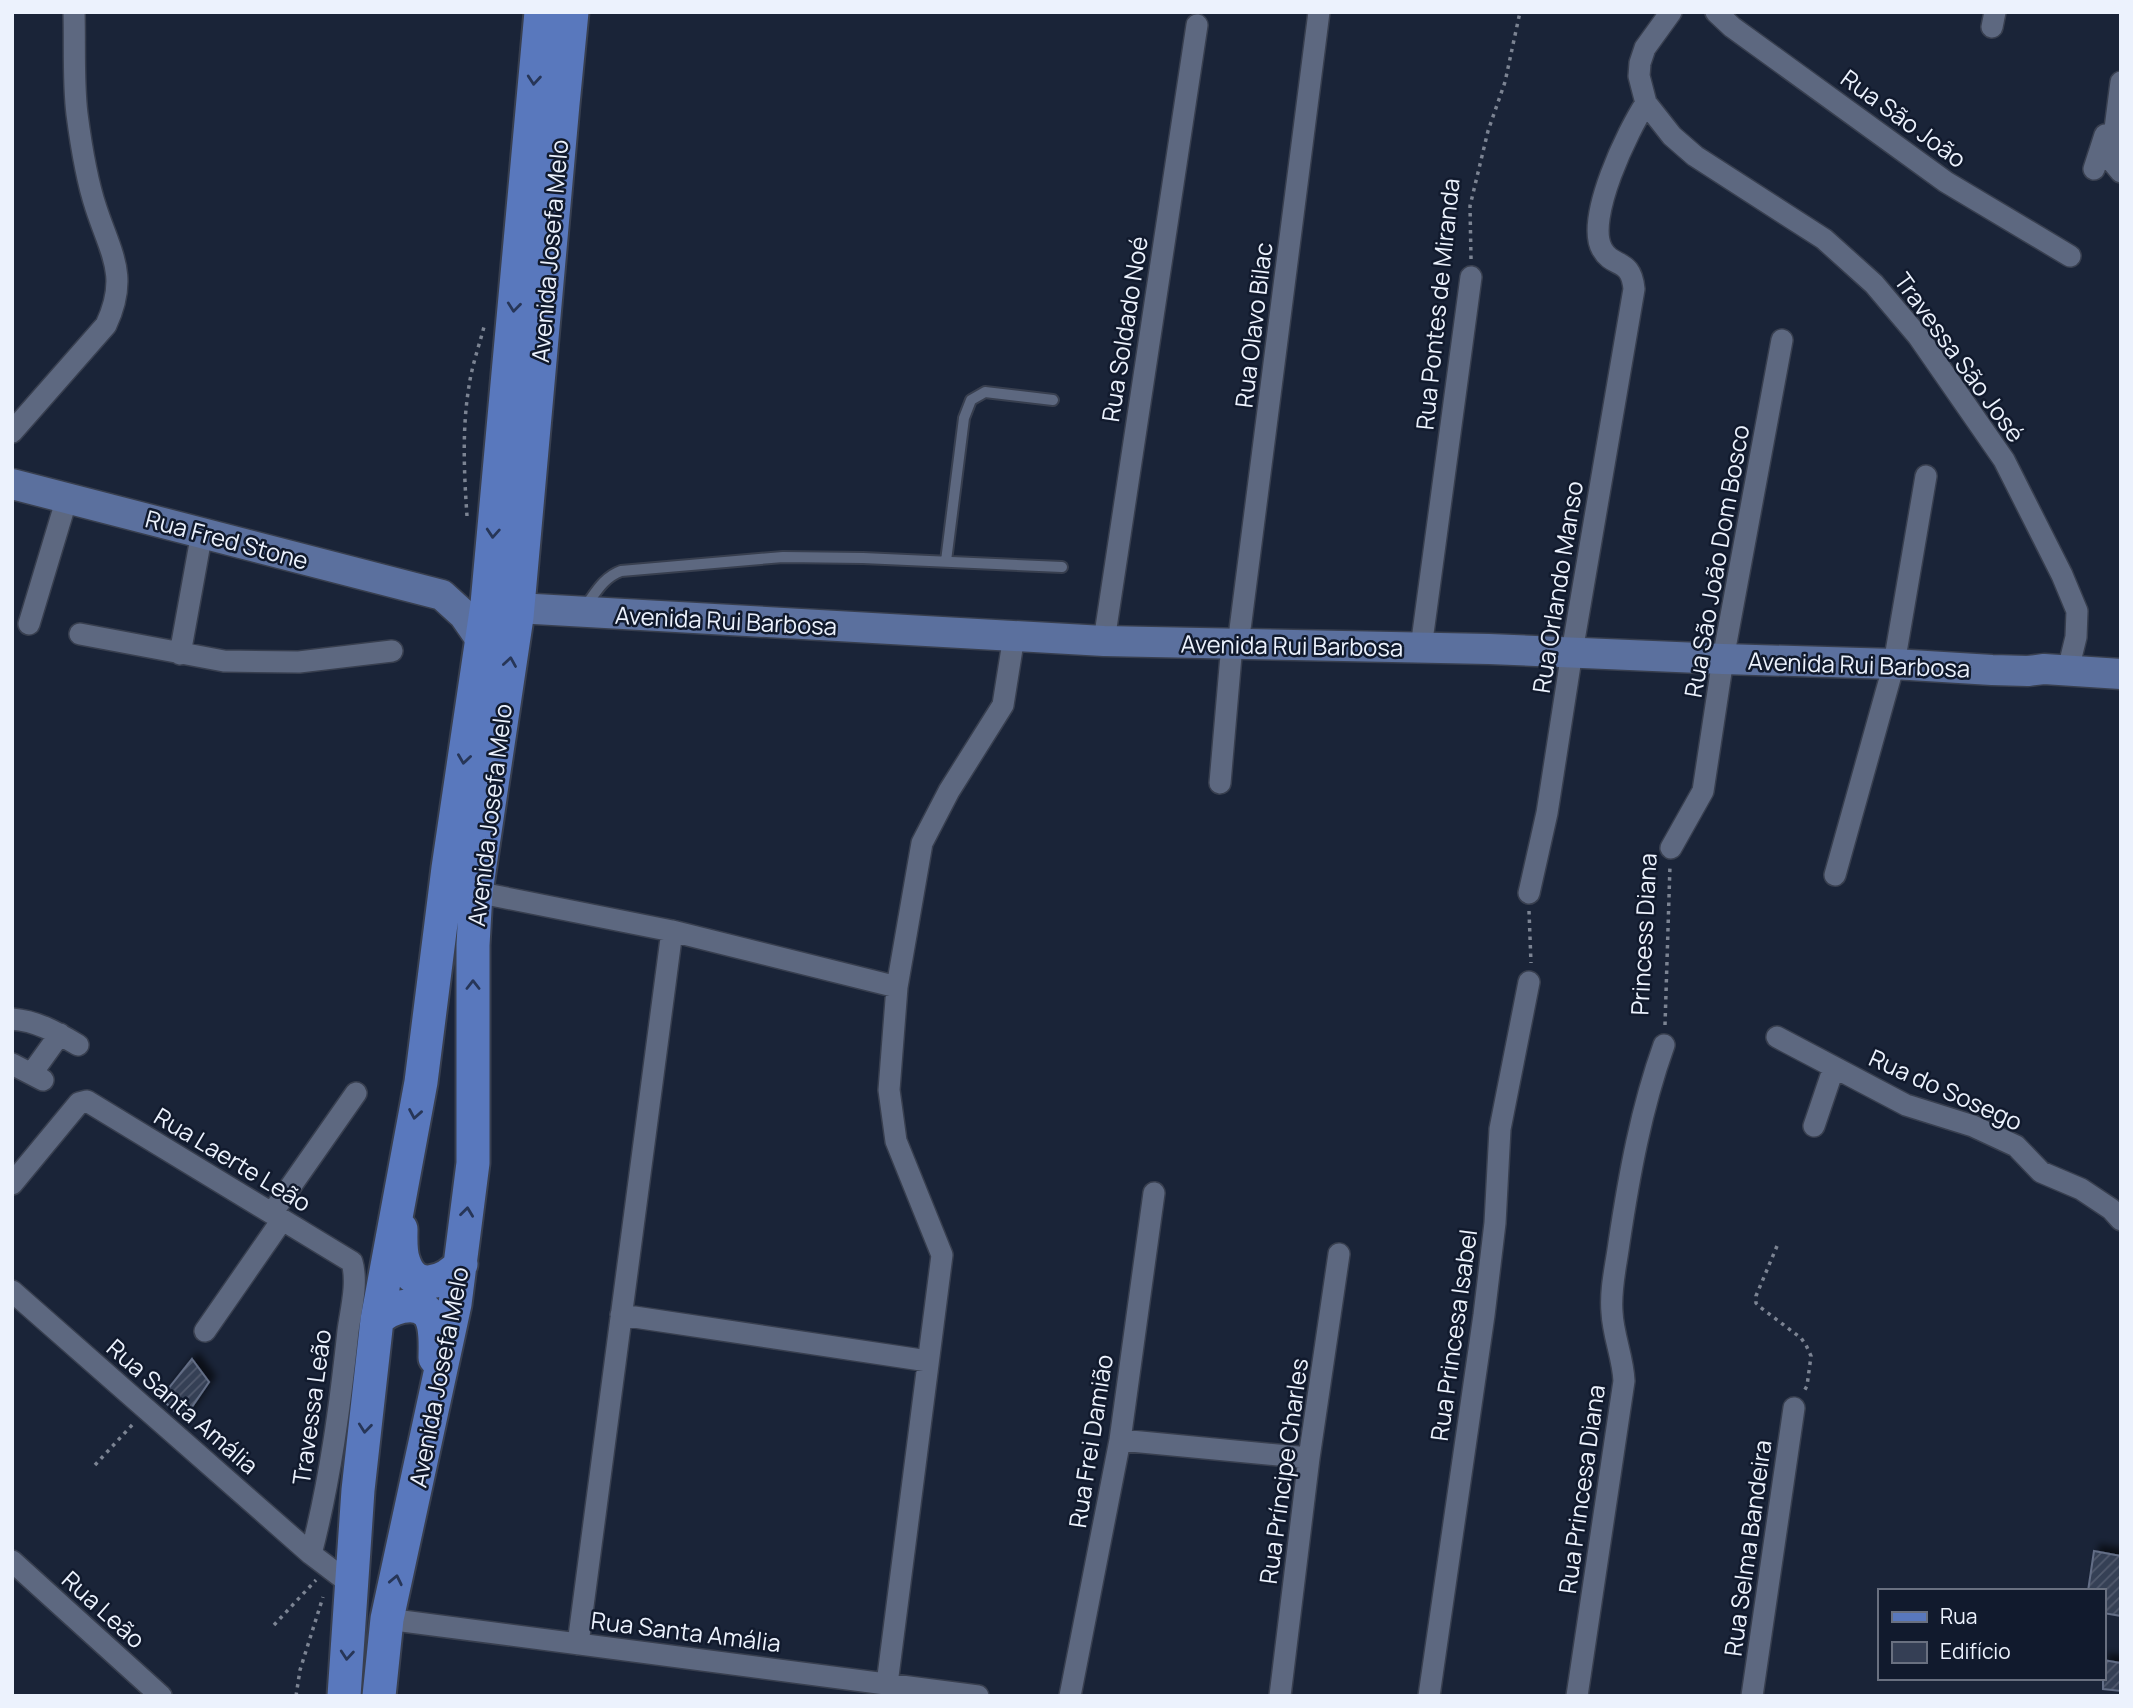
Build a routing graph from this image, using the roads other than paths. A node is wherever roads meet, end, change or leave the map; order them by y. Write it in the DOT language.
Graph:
graph roads {
  1 [pos="74,12"];
  2 [pos="541,12"];
  3 [pos="572,12"];
  4 [pos="1319,12"];
  5 [pos="1671,12"];
  6 [pos="1716,12"];
  7 [pos="1733,20"];
  8 [pos="1197,24"];
  9 [pos="2121,82"];
  10 [pos="2120,90"];
  11 [pos="1646,103"];
  12 [pos="2094,169"];
  13 [pos="2121,172"];
  14 [pos="2070,256"];
  15 [pos="1471,277"];
  16 [pos="1782,340"];
  17 [pos="1054,400"];
  18 [pos="12,432"];
  19 [pos="1926,476"];
  20 [pos="12,484"];
  21 [pos="67,498"];
  22 [pos="202,532"];
  23 [pos="946,561"];
  24 [pos="1062,567"];
  25 [pos="490,573"];
  26 [pos="442,595"];
  27 [pos="517,608"];
  28 [pos="581,612"];
  29 [pos="29,624"];
  30 [pos="80,634"];
  31 [pos="1014,636"];
  32 [pos="482,641"];
  33 [pos="1104,641"];
  34 [pos="1235,645"];
  35 [pos="1421,648"];
  36 [pos="392,651"];
  37 [pos="1572,652"];
  38 [pos="180,654"];
  39 [pos="1723,659"];
  40 [pos="1894,664"];
  41 [pos="2068,670"];
  42 [pos="2121,674"];
  43 [pos="1220,783"];
  44 [pos="1703,792"];
  45 [pos="1671,848"];
  46 [pos="1835,875"];
  47 [pos="475,892"];
  48 [pos="1529,893"];
  49 [pos="672,931"];
  50 [pos="1529,982"];
  51 [pos="897,987"];
  52 [pos="12,1019"];
  53 [pos="1777,1037"];
  54 [pos="1664,1045"];
  55 [pos="12,1063"];
  56 [pos="1834,1067"];
  57 [pos="356,1093"];
  58 [pos="1814,1126"];
  59 [pos="12,1184"];
  60 [pos="401,1191"];
  61 [pos="1154,1193"];
  62 [pos="277,1217"];
  63 [pos="2121,1220"];
  64 [pos="1339,1254"];
  65 [pos="461,1264"];
  66 [pos="354,1265"];
  67 [pos="12,1291"];
  68 [pos="621,1315"];
  69 [pos="377,1320"];
  70 [pos="205,1331"];
  71 [pos="928,1362"];
  72 [pos="357,1373"];
  73 [pos="435,1398"];
  74 [pos="1794,1408"];
  75 [pos="1120,1440"];
  76 [pos="1309,1458"];
  77 [pos="311,1554"];
  78 [pos="12,1561"];
  79 [pos="338,1574"];
  80 [pos="387,1619"];
  81 [pos="578,1644"];
  82 [pos="887,1684"];
  83 [pos="161,1696"];
  84 [pos="344,1696"];
  85 [pos="379,1696"];
  86 [pos="978,1696"];
  87 [pos="1070,1696"];
  88 [pos="1280,1696"];
  89 [pos="1429,1696"];
  90 [pos="1577,1696"];
  91 [pos="1752,1696"];
  1 -- 18 [label="street"];
  2 -- 25 [label="main road, Avenida Josefa Melo, one-way"];
  3 -- 27 [label="main road, Avenida Josefa Melo"];
  4 -- 34 [label="street, Rua Olavo Bilac"];
  5 -- 11 [label="street, Travessa São José"];
  6 -- 7 [label="street, Rua São João"];
  7 -- 14 [label="street, Rua São João"];
  8 -- 33 [label="street, Rua Soldado Noé"];
  9 -- 10 [label="street"];
  10 -- 12 [label="street"];
  10 -- 13 [label="street"];
  11 -- 37 [label="street, Rua Orlando Manso"];
  11 -- 41 [label="street, Travessa São José"];
  15 -- 35 [label="street, Rua Pontes de Miranda"];
  16 -- 39 [label="street, Rua São João Dom Bosco"];
  17 -- 23 [label="lane"];
  19 -- 40 [label="street"];
  20 -- 21 [label="street, Rua Fred Stone"];
  21 -- 22 [label="street, Rua Fred Stone"];
  21 -- 29 [label="street"];
  22 -- 26 [label="street, Rua Fred Stone"];
  22 -- 38 [label="street"];
  23 -- 24 [label="lane"];
  23 -- 28 [label="lane"];
  25 -- 26 [label="street"];
  25 -- 32 [label="main road, Avenida Josefa Melo"];
  26 -- 32 [label="street, Rua Fred Stone"];
  27 -- 28 [label="street, Avenida Rui Barbosa"];
  47 -- 27 [label="main road, Avenida Josefa Melo, one-way"];
  28 -- 31 [label="street, Avenida Rui Barbosa"];
  30 -- 38 [label="street"];
  31 -- 33 [label="street, Avenida Rui Barbosa"];
  31 -- 51 [label="street"];
  32 -- 60 [label="main road, Avenida Josefa Melo, one-way"];
  33 -- 34 [label="street, Avenida Rui Barbosa"];
  34 -- 35 [label="street, Avenida Rui Barbosa"];
  34 -- 43 [label="street, Rua Olavo Bilac"];
  35 -- 37 [label="street, Avenida Rui Barbosa"];
  36 -- 38 [label="street"];
  37 -- 39 [label="street, Avenida Rui Barbosa"];
  37 -- 48 [label="street, Rua Orlando Manso"];
  39 -- 40 [label="street, Avenida Rui Barbosa"];
  39 -- 44 [label="street, Rua São João Dom Bosco"];
  40 -- 41 [label="street, Avenida Rui Barbosa"];
  40 -- 46 [label="street"];
  41 -- 42 [label="street, Avenida Rui Barbosa"];
  44 -- 45 [label="street, Princess Diana"];
  47 -- 49 [label="street"];
  65 -- 47 [label="main road, Avenida Josefa Melo, one-way"];
  49 -- 51 [label="street"];
  49 -- 68 [label="street"];
  50 -- 89 [label="street, Rua Princesa Isabel"];
  51 -- 71 [label="street"];
  52 -- 55 [label="street"];
  53 -- 56 [label="street, Rua do Sosego"];
  54 -- 90 [label="street, Rua Princesa Diana"];
  56 -- 58 [label="street"];
  56 -- 63 [label="street, Rua do Sosego"];
  57 -- 62 [label="street"];
  59 -- 62 [label="street, Rua Laerte Leão"];
  60 -- 65 [label="main road"];
  60 -- 69 [label="main road, Avenida Josefa Melo"];
  61 -- 75 [label="street, Rua Frei Damião"];
  62 -- 66 [label="street, Rua Laerte Leão"];
  62 -- 70 [label="street"];
  64 -- 76 [label="street, Rua Príncipe Charles"];
  65 -- 73 [label="main road, Avenida Josefa Melo"];
  66 -- 72 [label="street, Travessa Leão"];
  67 -- 77 [label="street, Rua Santa Amália"];
  68 -- 71 [label="street"];
  68 -- 81 [label="street"];
  69 -- 72 [label="main road, Avenida Josefa Melo"];
  69 -- 73 [label="main road"];
  71 -- 82 [label="street"];
  72 -- 77 [label="street, Travessa Leão"];
  72 -- 79 [label="main road, Avenida Josefa Melo, one-way"];
  80 -- 73 [label="main road, Avenida Josefa Melo, one-way"];
  74 -- 91 [label="street, Rua Selma Bandeira"];
  75 -- 76 [label="street"];
  75 -- 87 [label="street, Rua Frei Damião"];
  76 -- 88 [label="street, Rua Príncipe Charles"];
  77 -- 79 [label="street, Rua Santa Amália"];
  78 -- 83 [label="street, Rua Leão"];
  79 -- 84 [label="main road, Avenida Josefa Melo, one-way"];
  80 -- 81 [label="street, Rua Santa Amália"];
  80 -- 85 [label="main road, Avenida Josefa Melo"];
  81 -- 82 [label="street, Rua Santa Amália"];
  82 -- 86 [label="street, Rua Santa Amália"];
}
